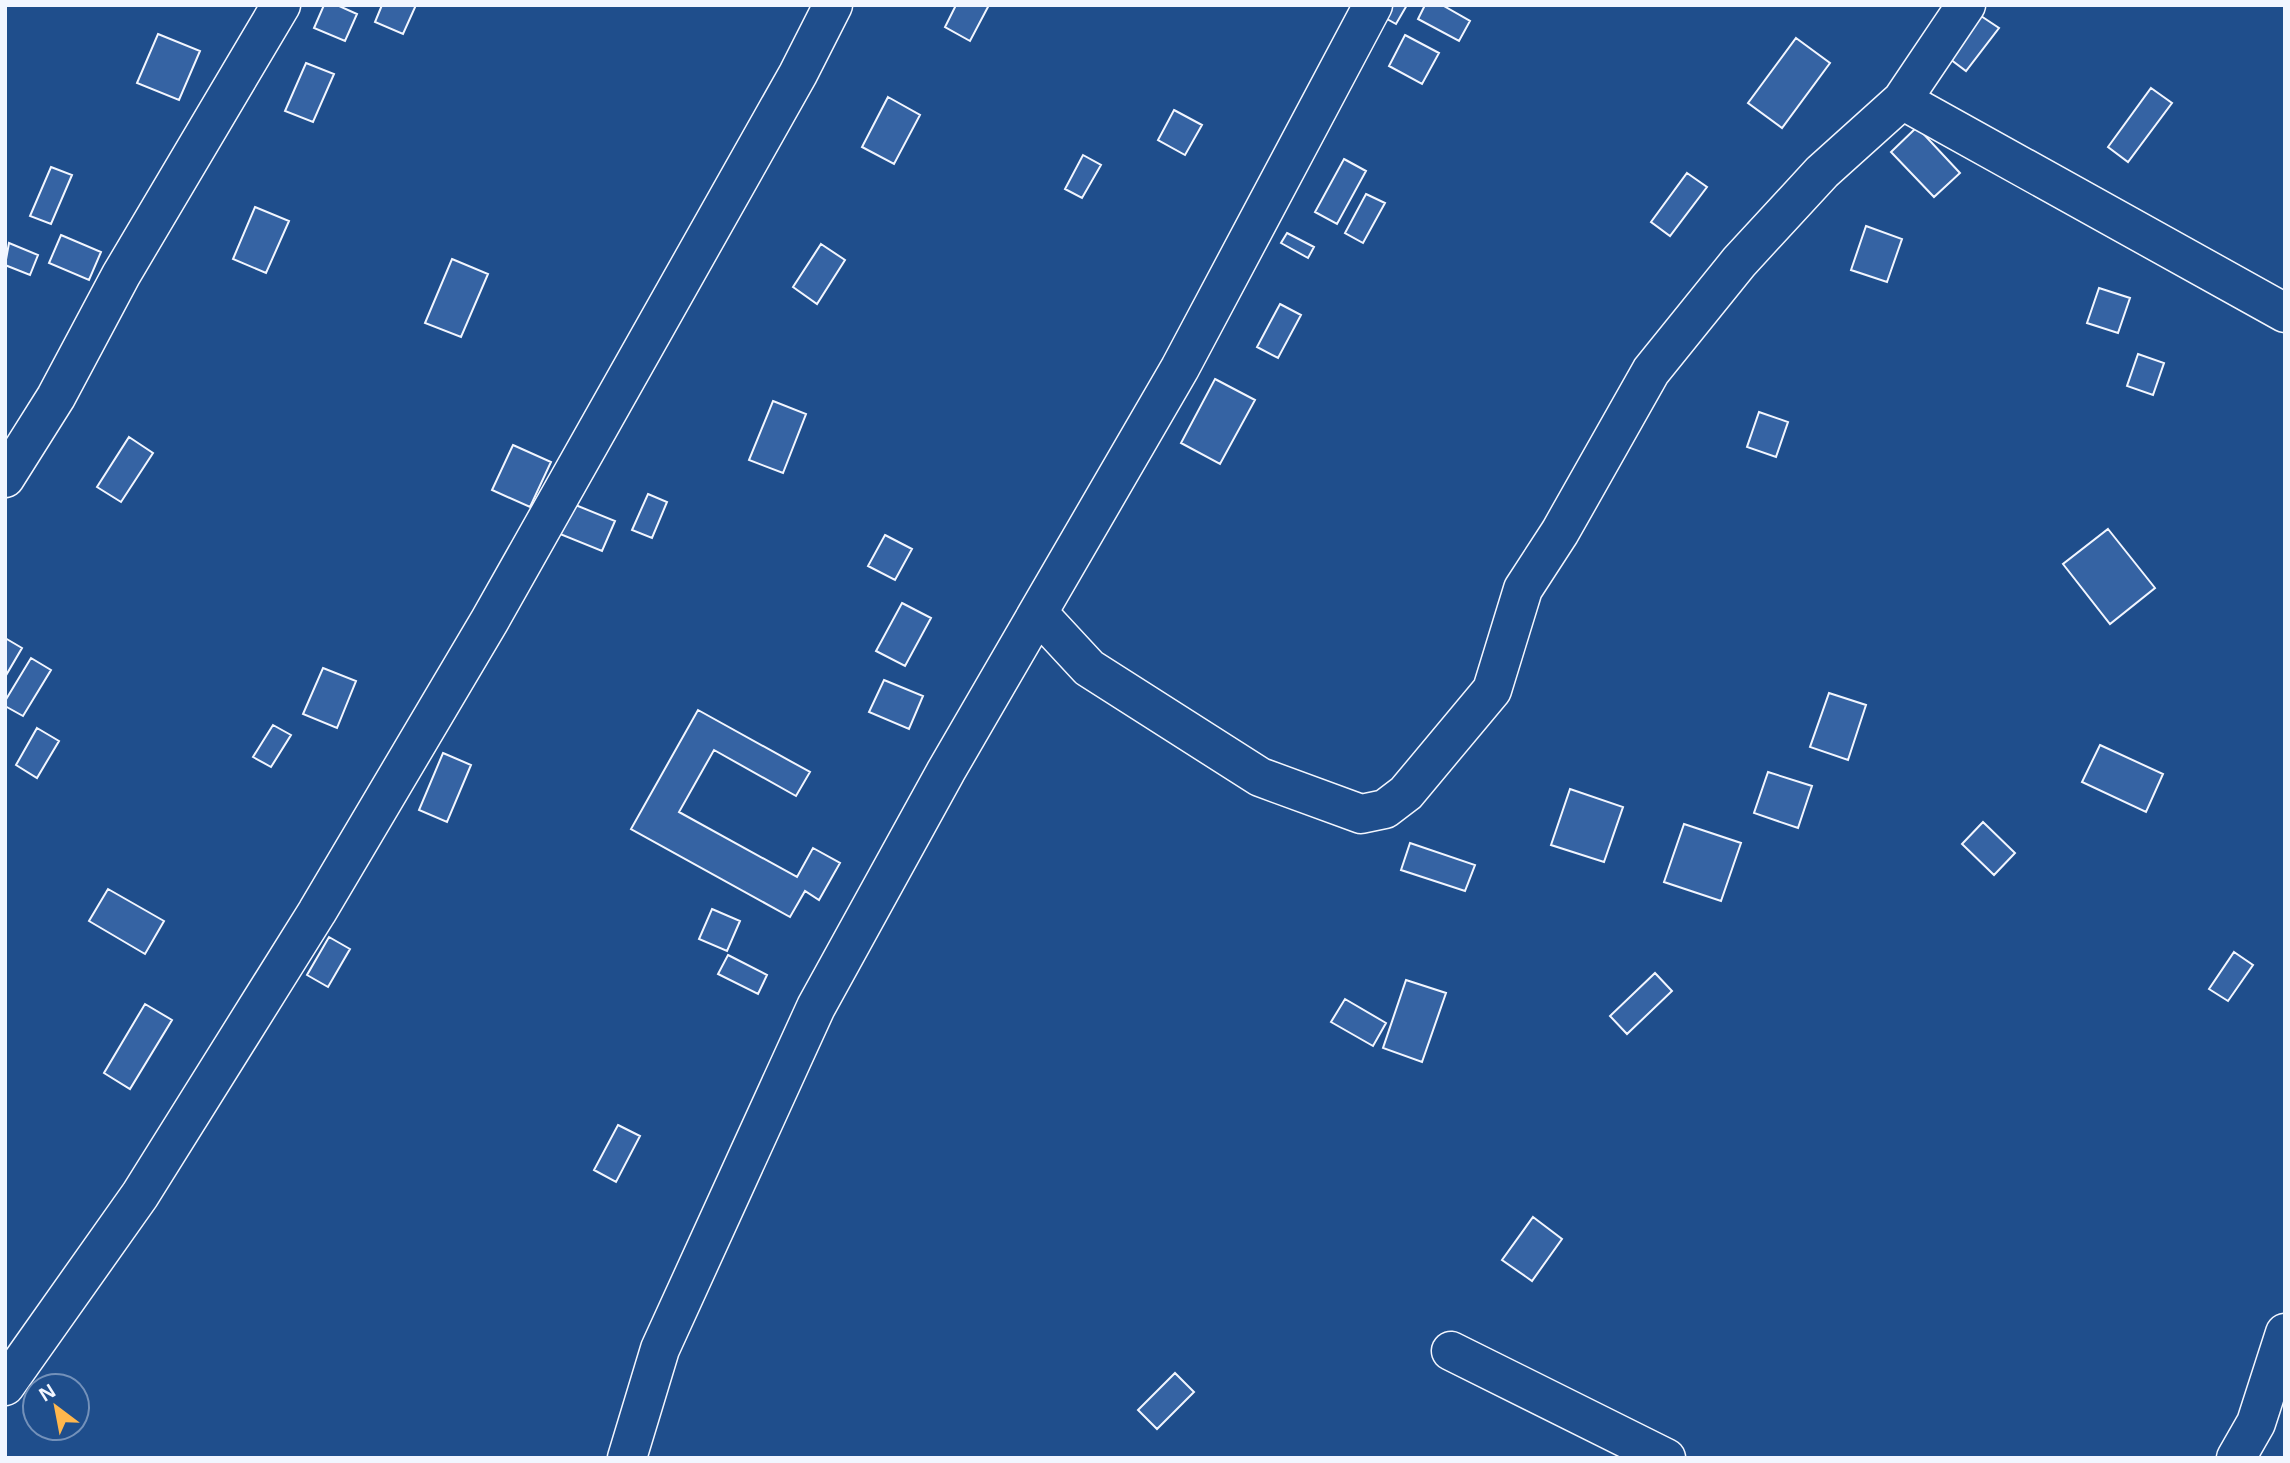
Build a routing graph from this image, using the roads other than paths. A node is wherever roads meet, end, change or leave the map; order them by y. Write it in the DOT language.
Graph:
graph roads {
  1 [pos="281,5"];
  2 [pos="833,5"];
  3 [pos="1373,5"];
  4 [pos="1966,5"];
  5 [pos="1902,100"];
  6 [pos="2285,313"];
  7 [pos="5,478"];
  8 [pos="1038,613"];
  9 [pos="2285,1333"];
  10 [pos="1451,1351"];
  11 [pos="5,1386"];
  12 [pos="626,1458"];
  13 [pos="1666,1458"];
  14 [pos="2236,1458"];
  1 -- 7 [label="street"];
  2 -- 11 [label="street"];
  3 -- 8 [label="street"];
  4 -- 5 [label="street"];
  5 -- 6 [label="street"];
  5 -- 8 [label="street"];
  8 -- 12 [label="street"];
  9 -- 14 [label="street"];
  10 -- 13 [label="street"];
}
